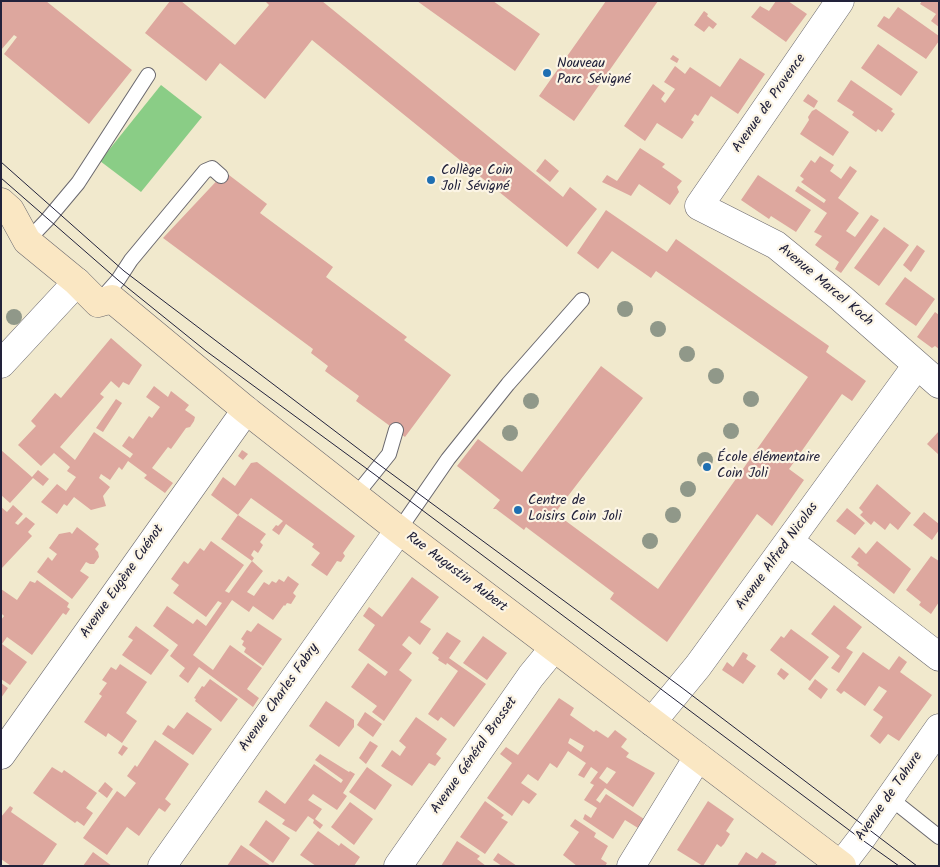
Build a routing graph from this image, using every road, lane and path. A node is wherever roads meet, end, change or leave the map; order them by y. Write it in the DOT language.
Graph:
graph roads {
  1 [pos="840,1"];
  2 [pos="148,76"];
  3 [pos="221,176"];
  4 [pos="1,202"];
  5 [pos="699,206"];
  6 [pos="26,240"];
  7 [pos="77,282"];
  8 [pos="582,300"];
  9 [pos="98,303"];
  10 [pos="1,364"];
  11 [pos="917,365"];
  12 [pos="939,384"];
  13 [pos="246,410"];
  14 [pos="396,430"];
  15 [pos="356,495"];
  16 [pos="399,530"];
  17 [pos="789,541"];
  18 [pos="554,648"];
  19 [pos="939,657"];
  20 [pos="652,722"];
  21 [pos="939,728"];
  22 [pos="1,755"];
  23 [pos="698,757"];
  24 [pos="890,798"];
  25 [pos="939,836"];
  26 [pos="841,865"];
  27 [pos="162,866"];
  28 [pos="398,866"];
  29 [pos="631,866"];
  1 -- 5 [label="street, Avenue de Provence"];
  2 -- 6 [label="lane"];
  3 -- 9 [label="lane"];
  4 -- 6 [label="main road"];
  5 -- 11 [label="street, Avenue Marcel Koch"];
  6 -- 7 [label="main road"];
  7 -- 9 [label="main road"];
  7 -- 10 [label="street"];
  8 -- 16 [label="lane"];
  9 -- 13 [label="main road, Rue Augustin Aubert"];
  11 -- 12 [label="street, Avenue Marcel Koch"];
  11 -- 17 [label="street, Avenue Alfred Nicolas"];
  13 -- 15 [label="main road, Rue Augustin Aubert"];
  13 -- 22 [label="street, Avenue Eugène Cuénot"];
  14 -- 15 [label="lane"];
  15 -- 16 [label="main road, Rue Augustin Aubert"];
  16 -- 18 [label="main road, Rue Augustin Aubert"];
  16 -- 27 [label="street, Avenue Charles Fabry"];
  17 -- 19 [label="street"];
  17 -- 20 [label="street, Avenue Alfred Nicolas"];
  18 -- 20 [label="main road, Rue Augustin Aubert"];
  18 -- 28 [label="street, Avenue Général Brosset"];
  20 -- 23 [label="main road, Rue Augustin Aubert"];
  21 -- 24 [label="street, Avenue de Tahure"];
  23 -- 26 [label="main road, Rue Augustin Aubert"];
  23 -- 29 [label="street"];
  24 -- 25 [label="lane"];
  24 -- 26 [label="street, Avenue de Tahure"];
}
